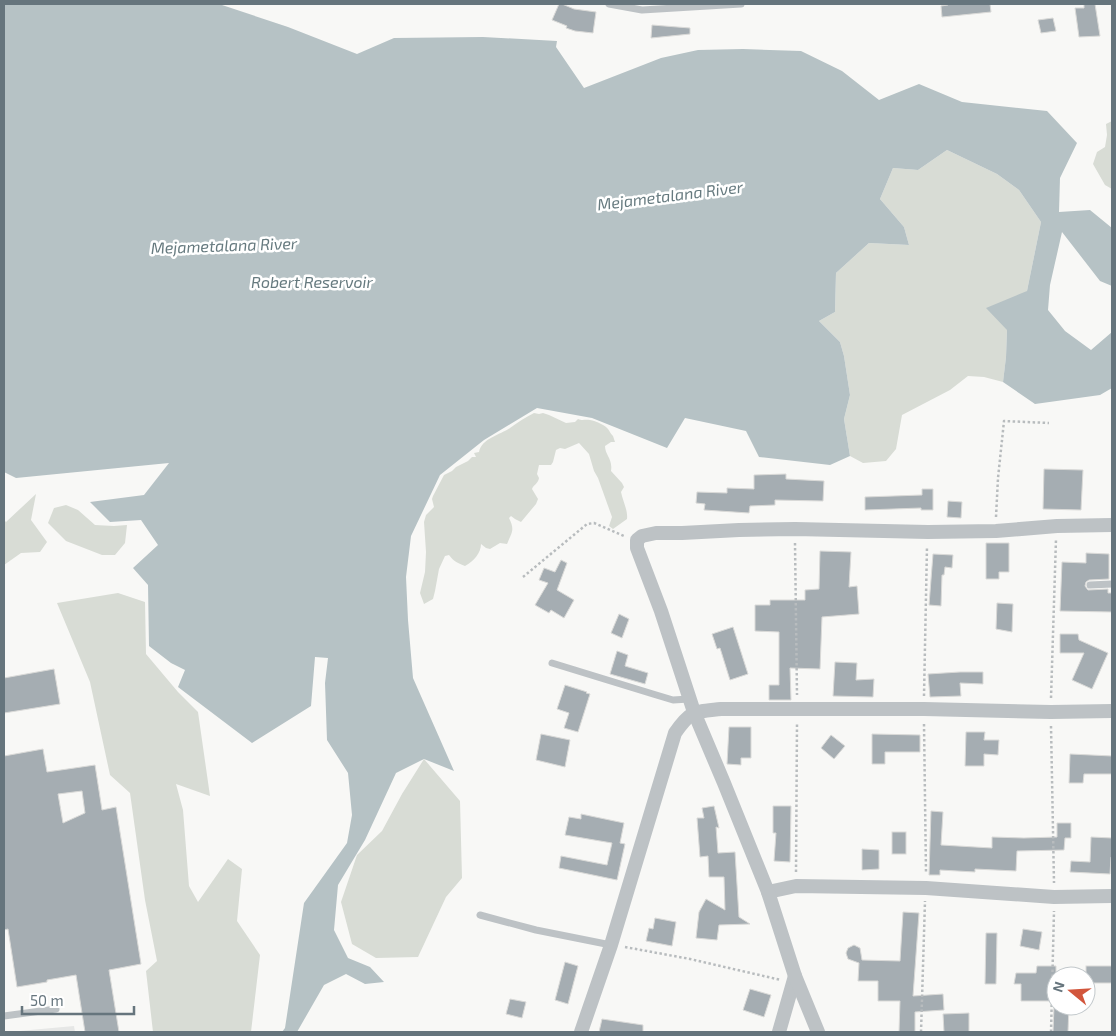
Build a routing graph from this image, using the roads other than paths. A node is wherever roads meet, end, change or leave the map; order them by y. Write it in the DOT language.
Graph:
graph roads {
  1 [pos="609,4"];
  2 [pos="741,4"];
  3 [pos="1112,525"];
  4 [pos="1112,584"];
  5 [pos="1090,585"];
  6 [pos="552,663"];
  7 [pos="689,699"];
  8 [pos="1112,711"];
  9 [pos="694,712"];
  10 [pos="768,892"];
  11 [pos="1112,896"];
  12 [pos="480,915"];
  13 [pos="611,945"];
  14 [pos="794,979"];
  15 [pos="56,1009"];
  16 [pos="4,1016"];
  17 [pos="581,1032"];
  18 [pos="779,1032"];
  19 [pos="818,1032"];
  1 -- 2 [label="lane"];
  3 -- 7 [label="street"];
  4 -- 5 [label="lane"];
  6 -- 7 [label="lane"];
  7 -- 9 [label="street"];
  8 -- 9 [label="street"];
  9 -- 10 [label="street"];
  9 -- 13 [label="street"];
  10 -- 11 [label="street"];
  10 -- 14 [label="street"];
  12 -- 13 [label="lane"];
  13 -- 17 [label="street"];
  14 -- 18 [label="street"];
  14 -- 19 [label="street"];
  15 -- 16 [label="lane"];
}
